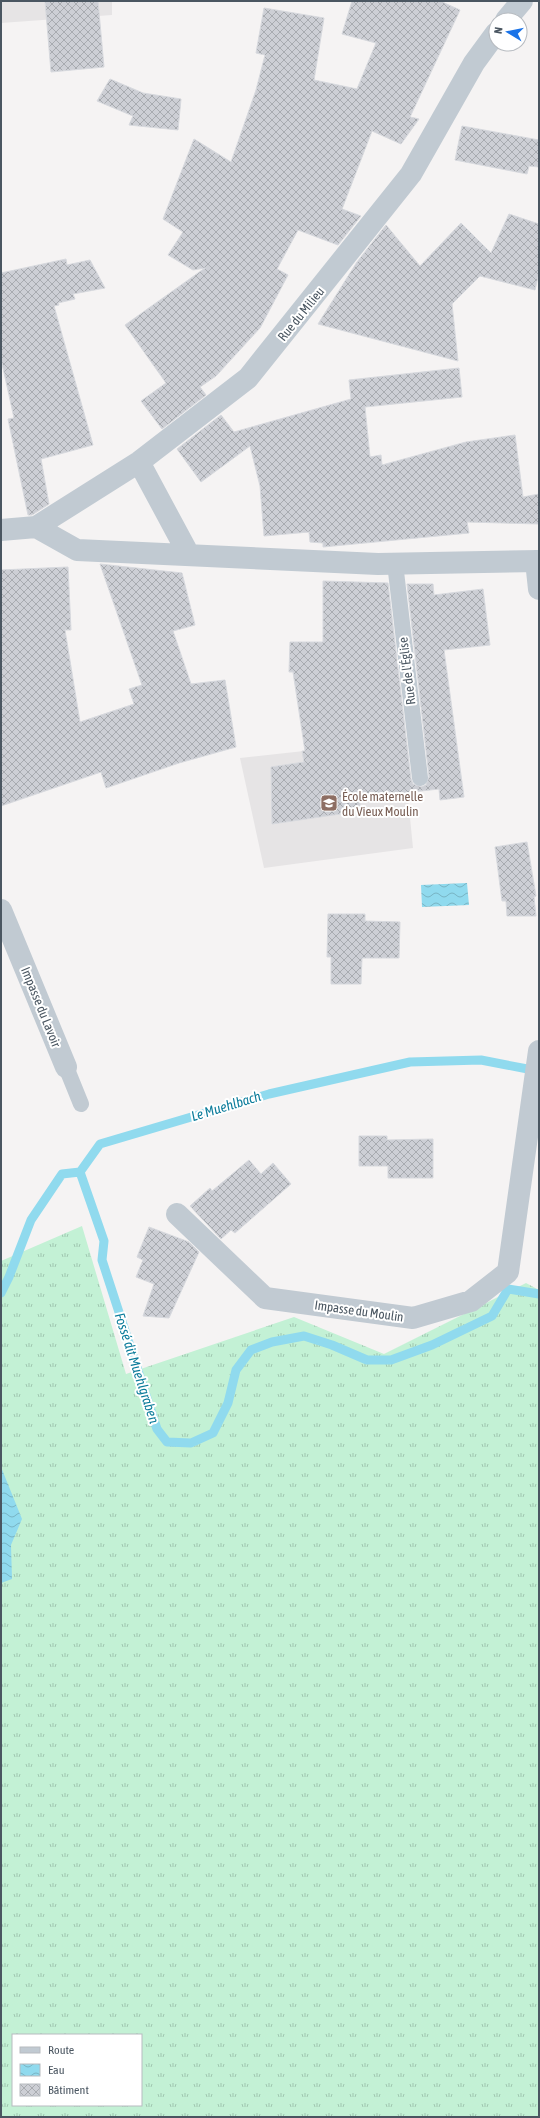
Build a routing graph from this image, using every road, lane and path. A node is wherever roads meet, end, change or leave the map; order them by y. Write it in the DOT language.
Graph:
graph roads {
  1 [pos="522,1"];
  2 [pos="513,12"];
  3 [pos="488,44"];
  4 [pos="139,462"];
  5 [pos="36,527"];
  6 [pos="1,530"];
  7 [pos="189,555"];
  8 [pos="538,561"];
  9 [pos="395,563"];
  10 [pos="539,589"];
  11 [pos="420,778"];
  12 [pos="1,910"];
  13 [pos="539,1052"];
  14 [pos="66,1067"];
  15 [pos="81,1104"];
  16 [pos="177,1214"];
  1 -- 2 [label="street"];
  3 -- 4 [label="street, Rue du Milieu"];
  4 -- 5 [label="street, Rue du Milieu"];
  4 -- 7 [label="street"];
  5 -- 6 [label="street"];
  5 -- 7 [label="street"];
  7 -- 9 [label="street"];
  8 -- 9 [label="street"];
  8 -- 10 [label="street"];
  9 -- 11 [label="lane, Rue de l'Église"];
  12 -- 14 [label="street, Impasse du Lavoir"];
  13 -- 16 [label="street, Impasse du Moulin"];
  14 -- 15 [label="lane, Impasse du Lavoir"];
}
